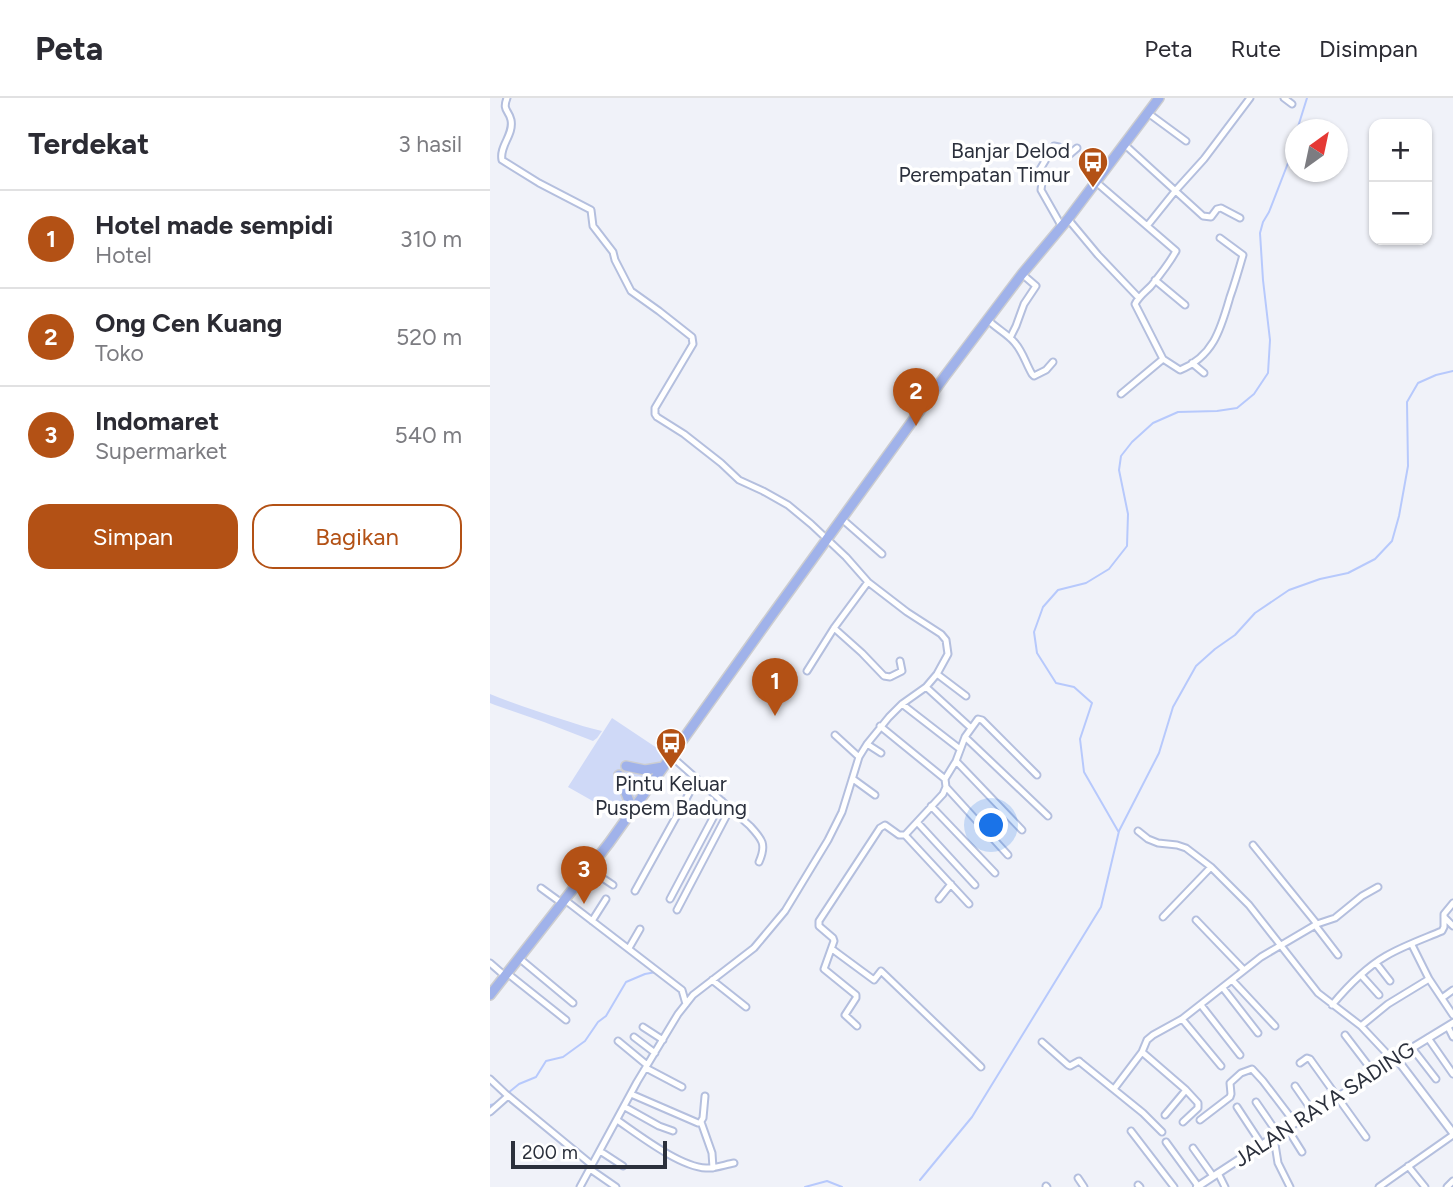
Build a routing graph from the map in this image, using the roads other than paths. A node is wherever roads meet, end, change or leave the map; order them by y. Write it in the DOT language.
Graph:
graph roads {
  1 [pos="507,98"];
  2 [pos="1250,98"];
  3 [pos="1284,98"];
  4 [pos="1156,99"];
  5 [pos="1292,104"];
  6 [pos="1148,113"];
  7 [pos="1186,141"];
  8 [pos="1124,144"];
  9 [pos="1077,148"];
  10 [pos="1096,182"];
  11 [pos="1176,190"];
  12 [pos="1240,218"];
  13 [pos="1065,223"];
  14 [pos="1147,226"];
  15 [pos="1220,238"];
  16 [pos="1022,274"];
  17 [pos="1156,280"];
  18 [pos="1139,297"];
  19 [pos="1185,305"];
  20 [pos="988,320"];
  21 [pos="1010,338"];
  22 [pos="1163,359"];
  23 [pos="1053,362"];
  24 [pos="1192,363"];
  25 [pos="1204,373"];
  26 [pos="1121,394"];
  27 [pos="842,519"];
  28 [pos="828,539"];
  29 [pos="882,554"];
  30 [pos="868,582"];
  31 [pos="834,628"];
  32 [pos="900,661"];
  33 [pos="807,671"];
  34 [pos="937,674"];
  35 [pos="926,687"];
  36 [pos="966,696"];
  37 [pos="902,704"];
  38 [pos="880,726"];
  39 [pos="971,728"];
  40 [pos="835,735"];
  41 [pos="965,737"];
  42 [pos="867,744"];
  43 [pos="960,749"];
  44 [pos="881,753"];
  45 [pos="671,756"];
  46 [pos="859,757"];
  47 [pos="956,761"];
  48 [pos="626,766"];
  49 [pos="663,767"];
  50 [pos="619,775"];
  51 [pos="1037,775"];
  52 [pos="697,779"];
  53 [pos="853,779"];
  54 [pos="945,779"];
  55 [pos="946,787"];
  56 [pos="875,795"];
  57 [pos="722,801"];
  58 [pos="932,806"];
  59 [pos="730,809"];
  60 [pos="1048,816"];
  61 [pos="627,818"];
  62 [pos="917,822"];
  63 [pos="1022,830"];
  64 [pos="1138,831"];
  65 [pos="902,835"];
  66 [pos="1253,845"];
  67 [pos="1008,855"];
  68 [pos="759,862"];
  69 [pos="1211,867"];
  70 [pos="589,869"];
  71 [pos="995,873"];
  72 [pos="951,884"];
  73 [pos="613,885"];
  74 [pos="975,885"];
  75 [pos="1378,887"];
  76 [pos="541,888"];
  77 [pos="635,891"];
  78 [pos="606,899"];
  79 [pos="670,899"];
  80 [pos="939,899"];
  81 [pos="564,902"];
  82 [pos="1453,903"];
  83 [pos="969,904"];
  84 [pos="677,910"];
  85 [pos="1163,917"];
  86 [pos="1444,917"];
  87 [pos="1196,920"];
  88 [pos="592,921"];
  89 [pos="1316,925"];
  90 [pos="1453,926"];
  91 [pos="640,929"];
  92 [pos="1281,945"];
  93 [pos="1412,945"];
  94 [pos="629,948"];
  95 [pos="832,949"];
  96 [pos="1338,956"];
  97 [pos="519,958"];
  98 [pos="490,963"];
  99 [pos="1376,963"];
  100 [pos="1243,969"];
  101 [pos="506,974"];
  102 [pos="1361,975"];
  103 [pos="1429,979"];
  104 [pos="712,980"];
  105 [pos="1232,980"];
  106 [pos="1390,981"];
  107 [pos="1223,988"];
  108 [pos="492,990"];
  109 [pos="1453,990"];
  110 [pos="1379,995"];
  111 [pos="1442,998"];
  112 [pos="1329,1002"];
  113 [pos="573,1003"];
  114 [pos="686,1004"];
  115 [pos="1201,1005"];
  116 [pos="746,1007"];
  117 [pos="1453,1014"];
  118 [pos="1182,1019"];
  119 [pos="565,1020"];
  120 [pos="1450,1025"];
  121 [pos="856,1026"];
  122 [pos="1275,1026"];
  123 [pos="1361,1026"];
  124 [pos="643,1027"];
  125 [pos="1258,1033"];
  126 [pos="1345,1035"];
  127 [pos="635,1037"];
  128 [pos="1453,1037"];
  129 [pos="1428,1038"];
  130 [pos="663,1040"];
  131 [pos="618,1041"];
  132 [pos="1042,1042"];
  133 [pos="1412,1048"];
  134 [pos="1142,1052"];
  135 [pos="655,1053"];
  136 [pos="1240,1055"];
  137 [pos="1395,1059"];
  138 [pos="1300,1063"];
  139 [pos="647,1066"];
  140 [pos="1221,1066"];
  141 [pos="981,1067"];
  142 [pos="1374,1073"];
  143 [pos="1453,1074"];
  144 [pos="490,1079"];
  145 [pos="1436,1079"];
  146 [pos="1295,1086"];
  147 [pos="682,1087"];
  148 [pos="1114,1089"];
  149 [pos="1186,1090"];
  150 [pos="505,1094"];
  151 [pos="631,1094"];
  152 [pos="705,1097"];
  153 [pos="1338,1097"];
  154 [pos="1256,1102"];
  155 [pos="625,1107"];
  156 [pos="1237,1107"];
  157 [pos="490,1112"];
  158 [pos="1313,1112"];
  159 [pos="1165,1115"];
  160 [pos="617,1120"];
  161 [pos="1200,1120"];
  162 [pos="701,1122"];
  163 [pos="1183,1122"];
  164 [pos="1295,1123"];
  165 [pos="1287,1128"];
  166 [pos="673,1131"];
  167 [pos="1131,1131"];
  168 [pos="1162,1132"];
  169 [pos="1453,1134"];
  170 [pos="1276,1136"];
  171 [pos="1366,1137"];
  172 [pos="1166,1142"];
  173 [pos="1262,1145"];
  174 [pos="1193,1148"];
  175 [pos="600,1151"];
  176 [pos="1302,1152"];
  177 [pos="734,1163"];
  178 [pos="623,1166"];
  179 [pos="1408,1166"];
  180 [pos="591,1167"];
  181 [pos="713,1168"];
  182 [pos="1216,1174"];
  183 [pos="1078,1178"];
  184 [pos="1453,1181"];
  185 [pos="580,1187"];
  186 [pos="617,1187"];
  187 [pos="1084,1187"];
  188 [pos="1174,1187"];
  189 [pos="1197,1187"];
  190 [pos="1225,1187"];
  191 [pos="1290,1187"];
  192 [pos="1379,1187"];
  193 [pos="1425,1187"];
  194 [pos="1447,1187"];
  1 -- 28 [label="street"];
  2 -- 11 [label="street"];
  3 -- 5 [label="street"];
  4 -- 6 [label="highway"];
  6 -- 7 [label="street"];
  6 -- 8 [label="highway"];
  8 -- 10 [label="highway"];
  8 -- 11 [label="street"];
  9 -- 13 [label="street"];
  10 -- 13 [label="highway"];
  10 -- 14 [label="street"];
  11 -- 12 [label="street"];
  11 -- 14 [label="street"];
  13 -- 16 [label="highway"];
  13 -- 18 [label="street"];
  14 -- 17 [label="street"];
  15 -- 24 [label="street"];
  16 -- 20 [label="highway"];
  16 -- 21 [label="street"];
  17 -- 18 [label="street"];
  17 -- 19 [label="street"];
  18 -- 22 [label="street"];
  20 -- 21 [label="street"];
  20 -- 27 [label="highway"];
  21 -- 23 [label="street"];
  22 -- 24 [label="street"];
  22 -- 26 [label="street"];
  24 -- 25 [label="street"];
  27 -- 28 [label="highway"];
  27 -- 29 [label="street"];
  28 -- 30 [label="street"];
  28 -- 45 [label="highway"];
  30 -- 31 [label="street"];
  30 -- 34 [label="street"];
  31 -- 32 [label="street"];
  31 -- 33 [label="street"];
  34 -- 35 [label="street"];
  34 -- 36 [label="street"];
  35 -- 37 [label="street"];
  35 -- 39 [label="street"];
  37 -- 38 [label="street"];
  37 -- 43 [label="street"];
  38 -- 42 [label="street"];
  38 -- 54 [label="street"];
  39 -- 41 [label="street"];
  39 -- 51 [label="street"];
  40 -- 46 [label="street"];
  41 -- 43 [label="street"];
  41 -- 60 [label="street"];
  42 -- 44 [label="street"];
  42 -- 46 [label="street"];
  43 -- 47 [label="street"];
  45 -- 49 [label="highway"];
  45 -- 52 [label="street"];
  46 -- 53 [label="street"];
  47 -- 54 [label="street"];
  47 -- 63 [label="street"];
  48 -- 49 [label="highway"];
  49 -- 61 [label="highway"];
  50 -- 61 [label="highway"];
  52 -- 57 [label="street"];
  52 -- 77 [label="street"];
  53 -- 56 [label="street"];
  53 -- 104 [label="street"];
  54 -- 55 [label="street"];
  55 -- 58 [label="street"];
  55 -- 67 [label="street"];
  57 -- 59 [label="street"];
  57 -- 79 [label="street"];
  58 -- 62 [label="street"];
  58 -- 71 [label="street"];
  59 -- 68 [label="street"];
  59 -- 84 [label="street"];
  61 -- 70 [label="highway"];
  62 -- 65 [label="street"];
  62 -- 74 [label="street"];
  64 -- 69 [label="street"];
  65 -- 72 [label="street"];
  65 -- 95 [label="street"];
  66 -- 89 [label="street"];
  69 -- 85 [label="street"];
  69 -- 92 [label="street"];
  70 -- 73 [label="street"];
  70 -- 81 [label="highway"];
  72 -- 80 [label="street"];
  72 -- 83 [label="street"];
  75 -- 89 [label="street"];
  76 -- 81 [label="street"];
  78 -- 88 [label="street"];
  81 -- 88 [label="street"];
  81 -- 97 [label="highway"];
  82 -- 86 [label="street"];
  86 -- 90 [label="street"];
  86 -- 93 [label="street"];
  87 -- 100 [label="street"];
  88 -- 94 [label="street"];
  89 -- 92 [label="street"];
  89 -- 96 [label="street"];
  91 -- 94 [label="street"];
  92 -- 100 [label="street"];
  92 -- 112 [label="street"];
  93 -- 99 [label="street"];
  93 -- 103 [label="street"];
  94 -- 114 [label="street"];
  95 -- 121 [label="street"];
  95 -- 141 [label="street"];
  97 -- 101 [label="highway"];
  97 -- 113 [label="street"];
  98 -- 101 [label="street"];
  99 -- 102 [label="street"];
  99 -- 106 [label="street"];
  100 -- 105 [label="street"];
  101 -- 108 [label="highway"];
  101 -- 119 [label="street"];
  102 -- 110 [label="street"];
  102 -- 112 [label="street"];
  103 -- 111 [label="street"];
  103 -- 123 [label="street"];
  104 -- 114 [label="street"];
  104 -- 116 [label="street"];
  105 -- 107 [label="street"];
  105 -- 122 [label="street"];
  107 -- 115 [label="street"];
  107 -- 125 [label="street"];
  109 -- 111 [label="street"];
  111 -- 117 [label="street"];
  112 -- 123 [label="street"];
  114 -- 130 [label="street"];
  115 -- 118 [label="street"];
  115 -- 136 [label="street"];
  118 -- 134 [label="street"];
  118 -- 140 [label="street"];
  120 -- 128 [label="street"];
  120 -- 129 [label="street, JALAN RAYA SADING"];
  123 -- 137 [label="street"];
  124 -- 130 [label="street"];
  126 -- 142 [label="street"];
  127 -- 135 [label="street"];
  129 -- 133 [label="street, JALAN RAYA SADING"];
  129 -- 143 [label="street"];
  130 -- 135 [label="street"];
  131 -- 139 [label="street"];
  132 -- 148 [label="street"];
  133 -- 137 [label="street, JALAN RAYA SADING"];
  133 -- 145 [label="street"];
  134 -- 148 [label="street"];
  134 -- 149 [label="street"];
  135 -- 139 [label="street"];
  137 -- 142 [label="street, JALAN RAYA SADING"];
  137 -- 169 [label="street"];
  138 -- 153 [label="street"];
  139 -- 147 [label="street"];
  139 -- 151 [label="street"];
  142 -- 153 [label="street, JALAN RAYA SADING"];
  144 -- 150 [label="street"];
  146 -- 158 [label="street"];
  148 -- 168 [label="street"];
  149 -- 159 [label="street"];
  149 -- 163 [label="street"];
  150 -- 157 [label="street"];
  150 -- 180 [label="street"];
  151 -- 155 [label="street"];
  151 -- 162 [label="street"];
  152 -- 162 [label="street"];
  153 -- 158 [label="street, JALAN RAYA SADING"];
  153 -- 171 [label="street"];
  154 -- 170 [label="street"];
  155 -- 160 [label="street"];
  155 -- 166 [label="street"];
  156 -- 173 [label="street"];
  158 -- 164 [label="street, JALAN RAYA SADING"];
  160 -- 175 [label="street"];
  160 -- 181 [label="street"];
  161 -- 164 [label="street"];
  162 -- 181 [label="street"];
  164 -- 165 [label="street, JALAN RAYA SADING"];
  165 -- 170 [label="street, JALAN RAYA SADING"];
  165 -- 176 [label="street"];
  167 -- 188 [label="street"];
  169 -- 179 [label="street"];
  170 -- 173 [label="street, JALAN RAYA SADING"];
  170 -- 191 [label="street"];
  172 -- 189 [label="street"];
  173 -- 182 [label="street, JALAN RAYA SADING"];
  174 -- 182 [label="street"];
  175 -- 178 [label="street"];
  175 -- 180 [label="street"];
  177 -- 181 [label="street"];
  179 -- 192 [label="street"];
  179 -- 193 [label="street"];
  180 -- 185 [label="street"];
  180 -- 186 [label="street"];
  182 -- 189 [label="street, JALAN RAYA SADING"];
  182 -- 190 [label="street"];
  183 -- 187 [label="street"];
  184 -- 194 [label="street"];
}
